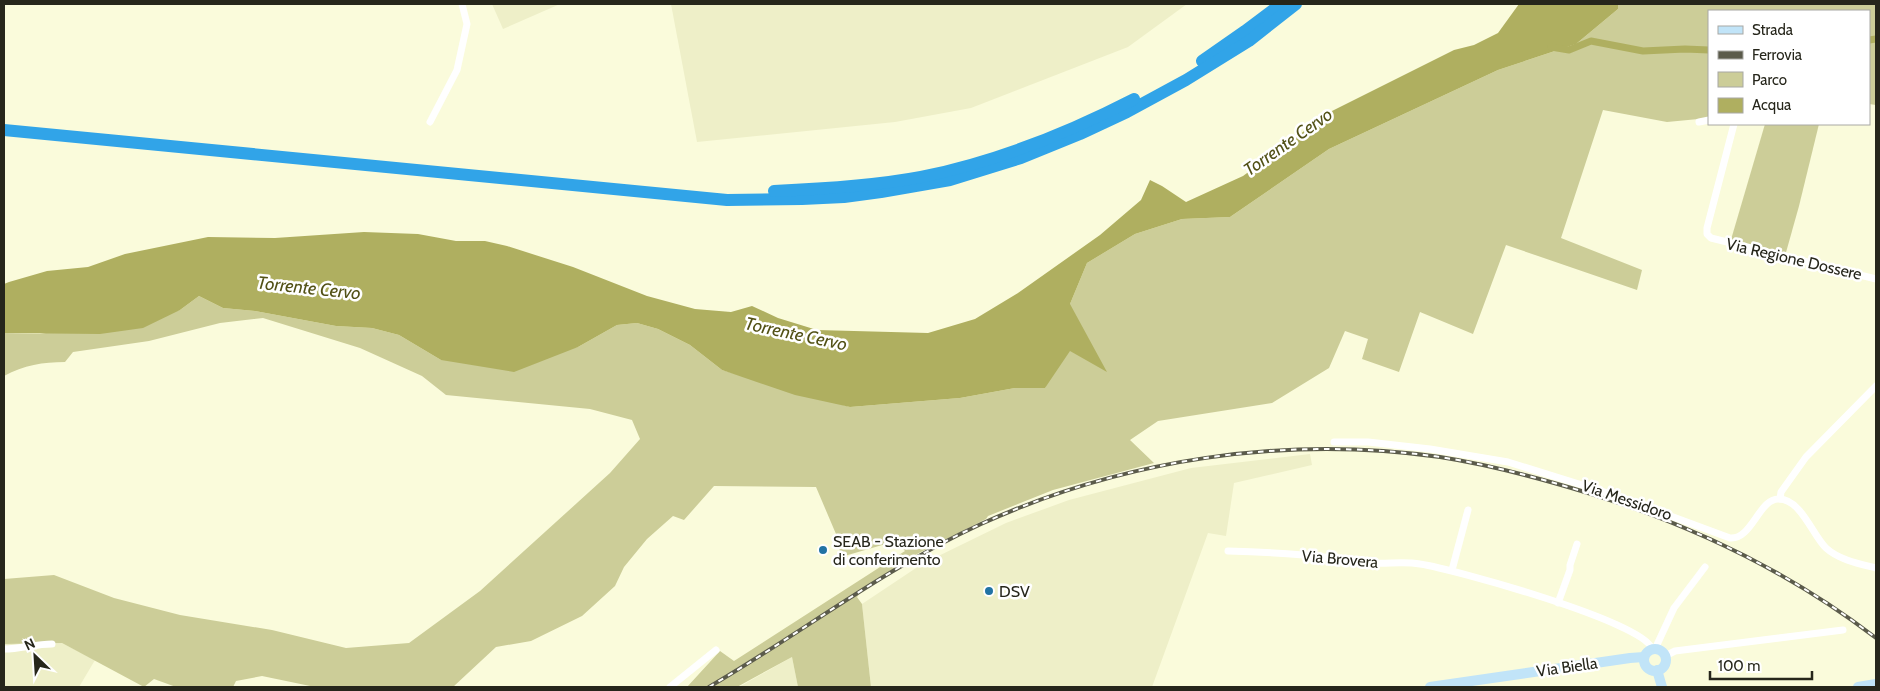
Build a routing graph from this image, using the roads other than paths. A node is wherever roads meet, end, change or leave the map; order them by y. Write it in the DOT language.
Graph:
graph roads {
  1 [pos="462,4"];
  2 [pos="1280,4"];
  3 [pos="1296,4"];
  4 [pos="1708,120"];
  5 [pos="4,121"];
  6 [pos="430,122"];
  7 [pos="1699,122"];
  8 [pos="1734,125"];
  9 [pos="4,130"];
  10 [pos="1876,279"];
  11 [pos="1876,386"];
  12 [pos="1334,442"];
  13 [pos="1780,499"];
  14 [pos="1468,510"];
  15 [pos="1577,544"];
  16 [pos="1228,551"];
  17 [pos="1705,568"];
  18 [pos="1876,568"];
  19 [pos="1452,570"];
  20 [pos="1558,603"];
  21 [pos="1843,630"];
  22 [pos="52,644"];
  23 [pos="4,649"];
  24 [pos="1654,649"];
  25 [pos="716,650"];
  26 [pos="1665,656"];
  27 [pos="1644,658"];
  28 [pos="1657,670"];
  29 [pos="1876,684"];
  30 [pos="670,687"];
  31 [pos="1430,687"];
  32 [pos="1662,687"];
  33 [pos="1858,687"];
  1 -- 6 [label="street"];
  2 -- 5 [label="highway"];
  3 -- 9 [label="highway"];
  4 -- 7 [label="street"];
  8 -- 10 [label="street, Via Regione Dossere"];
  11 -- 13 [label="street"];
  12 -- 13 [label="street, Via Messidoro"];
  13 -- 18 [label="street"];
  14 -- 19 [label="street"];
  15 -- 20 [label="street"];
  16 -- 19 [label="street, Via Brovera"];
  17 -- 24 [label="street"];
  19 -- 20 [label="street, Via Brovera"];
  20 -- 24 [label="street, Via Brovera"];
  21 -- 26 [label="street"];
  22 -- 23 [label="street"];
  24 -- 26 [label="street"];
  24 -- 27 [label="street"];
  25 -- 30 [label="street"];
  26 -- 28 [label="street"];
  27 -- 28 [label="street"];
  27 -- 31 [label="street, Via Biella"];
  28 -- 32 [label="street"];
  29 -- 33 [label="street"];
}
